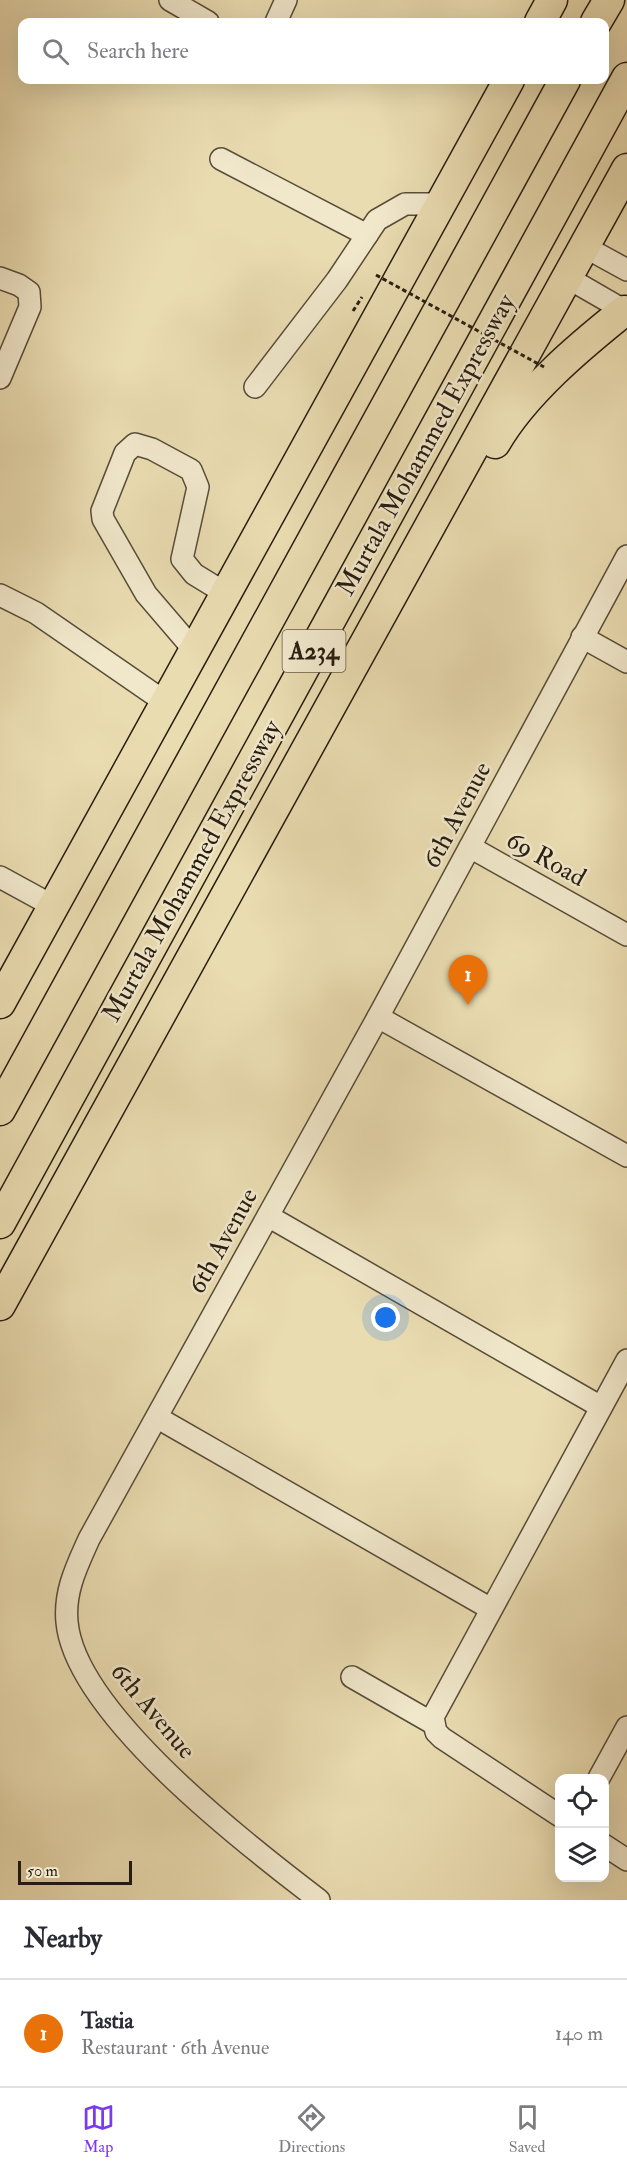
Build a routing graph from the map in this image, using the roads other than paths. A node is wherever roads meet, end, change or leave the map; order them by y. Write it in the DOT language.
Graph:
graph roads {
  1 [pos="170,0"];
  2 [pos="286,0"];
  3 [pos="552,0"];
  4 [pos="609,0"];
  5 [pos="201,18"];
  6 [pos="278,18"];
  7 [pos="542,18"];
  8 [pos="598,18"];
  9 [pos="627,78"];
  10 [pos="507,84"];
  11 [pos="563,84"];
  12 [pos="221,159"];
  13 [pos="627,169"];
  14 [pos="441,204"];
  15 [pos="367,235"];
  16 [pos="585,247"];
  17 [pos="627,270"];
  18 [pos="0,278"];
  19 [pos="568,278"];
  20 [pos="625,312"];
  21 [pos="0,378"];
  22 [pos="255,387"];
  23 [pos="627,556"];
  24 [pos="225,593"];
  25 [pos="0,595"];
  26 [pos="370,633"];
  27 [pos="582,638"];
  28 [pos="194,650"];
  29 [pos="627,662"];
  30 [pos="165,702"];
  31 [pos="470,848"];
  32 [pos="0,877"];
  33 [pos="53,906"];
  34 [pos="627,934"];
  35 [pos="0,1003"];
  36 [pos="378,1017"];
  37 [pos="0,1110"];
  38 [pos="627,1156"];
  39 [pos="268,1216"];
  40 [pos="0,1223"];
  41 [pos="0,1305"];
  42 [pos="627,1360"];
  43 [pos="601,1407"];
  44 [pos="158,1418"];
  45 [pos="491,1609"];
  46 [pos="352,1677"];
  47 [pos="434,1724"];
  48 [pos="627,1727"];
  49 [pos="602,1774"];
  50 [pos="555,1813"];
  51 [pos="609,1848"];
  52 [pos="627,1860"];
  53 [pos="319,1900"];
  1 -- 5 [label="street"];
  2 -- 6 [label="street"];
  3 -- 7 [label="highway"];
  4 -- 8 [label="highway"];
  9 -- 40 [label="highway, Murtala Mohammed Expressway / A234"];
  10 -- 14 [label="highway"];
  11 -- 37 [label="highway, Murtala Mohammed Expressway / A234"];
  12 -- 15 [label="street"];
  13 -- 16 [label="highway, Murtala Mohammed Expressway"];
  14 -- 15 [label="street"];
  14 -- 24 [label="highway"];
  15 -- 22 [label="street"];
  16 -- 17 [label="street"];
  16 -- 19 [label="highway, Murtala Mohammed Expressway"];
  18 -- 21 [label="street"];
  19 -- 20 [label="street"];
  19 -- 26 [label="highway, Murtala Mohammed Expressway"];
  20 -- 26 [label="highway"];
  23 -- 27 [label="street, 6th Avenue"];
  24 -- 28 [label="highway"];
  24 -- 28 [label="street"];
  25 -- 30 [label="street"];
  26 -- 41 [label="highway, Murtala Mohammed Expressway"];
  27 -- 29 [label="street"];
  27 -- 31 [label="street, 6th Avenue"];
  28 -- 30 [label="highway"];
  30 -- 33 [label="highway"];
  31 -- 34 [label="street, 69 Road"];
  31 -- 36 [label="street, 6th Avenue"];
  32 -- 33 [label="street"];
  33 -- 35 [label="highway"];
  36 -- 38 [label="street"];
  36 -- 39 [label="street, 6th Avenue"];
  39 -- 43 [label="street"];
  39 -- 44 [label="street, 6th Avenue"];
  42 -- 43 [label="street"];
  43 -- 45 [label="street"];
  44 -- 45 [label="street"];
  44 -- 53 [label="street, 6th Avenue"];
  45 -- 47 [label="street"];
  46 -- 47 [label="street"];
  47 -- 50 [label="street"];
  48 -- 49 [label="street"];
  51 -- 52 [label="street"];
}
